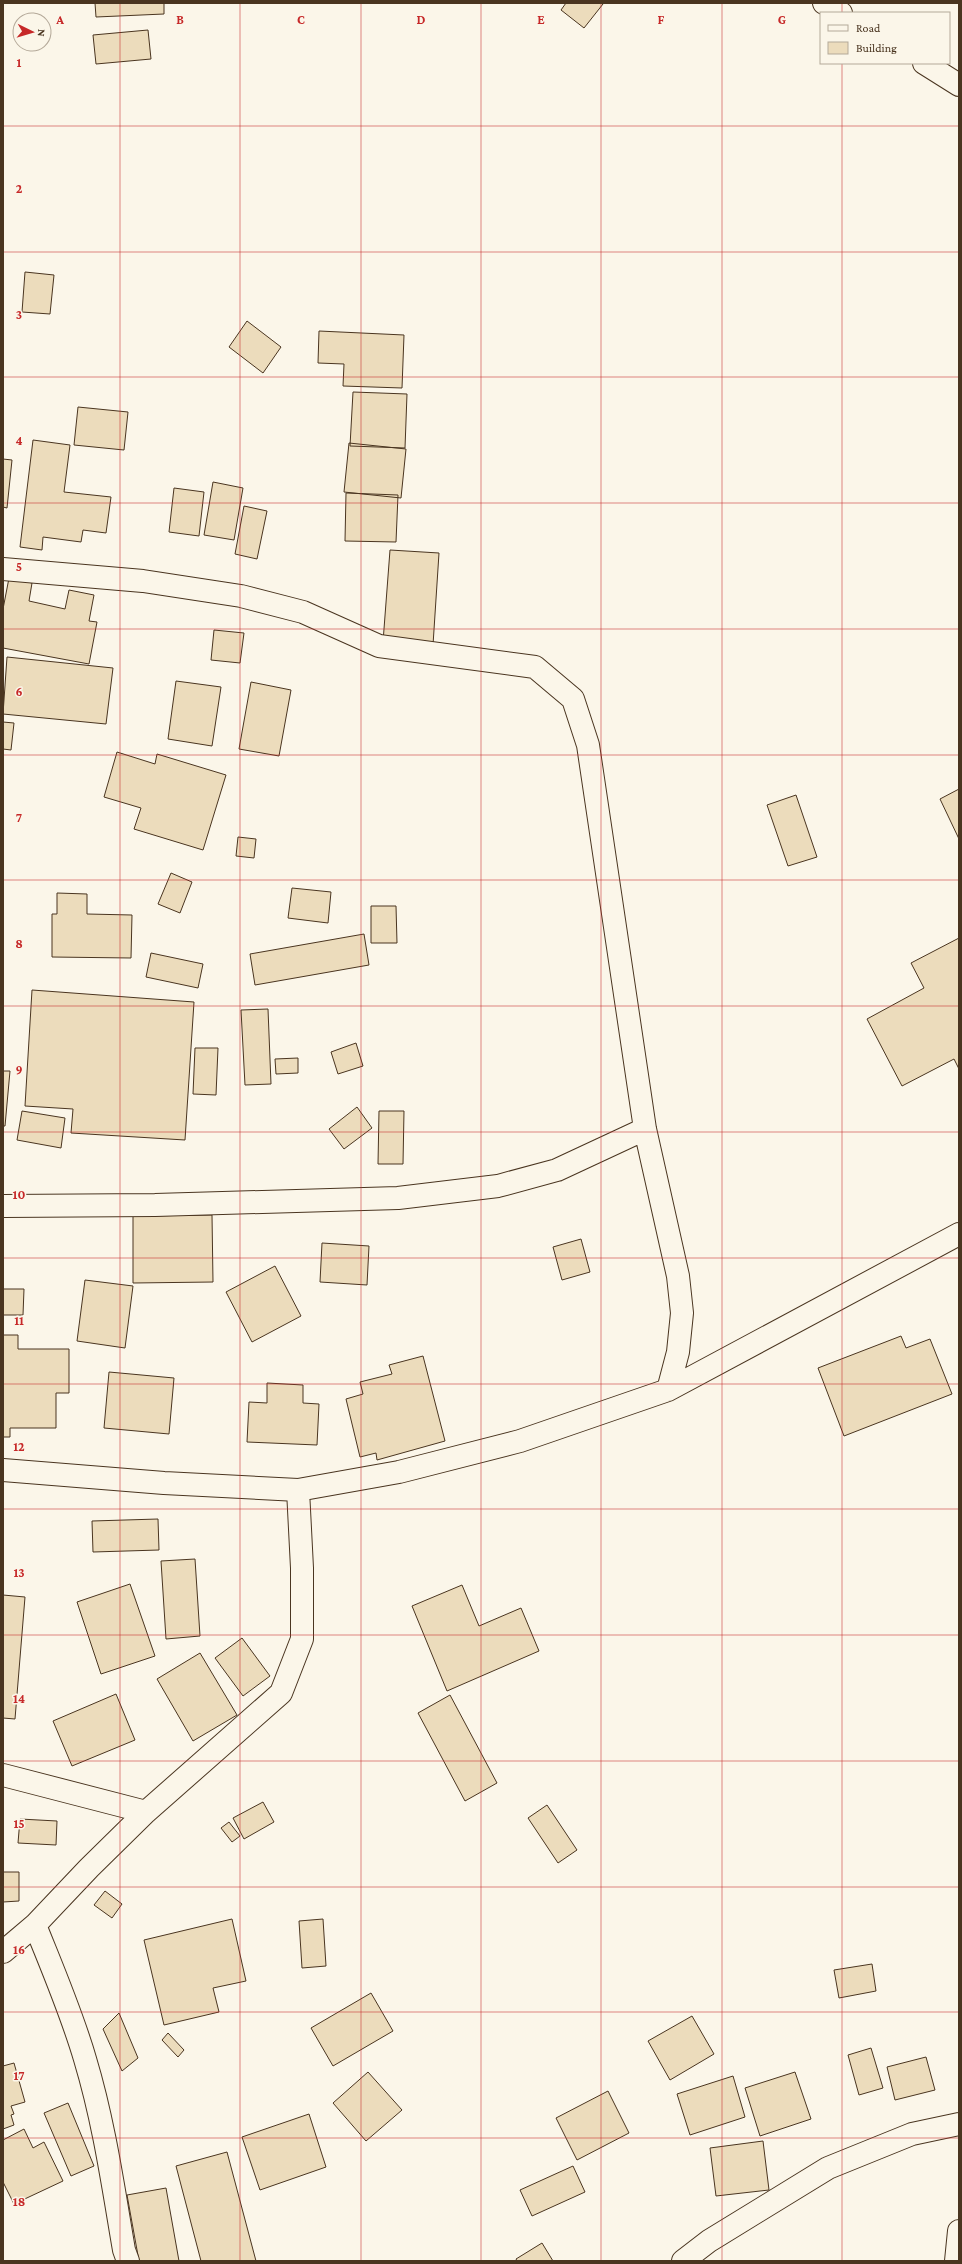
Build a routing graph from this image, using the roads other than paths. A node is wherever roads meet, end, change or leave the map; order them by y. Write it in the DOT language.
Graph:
graph roads {
  1 [pos="824,3"];
  2 [pos="839,12"];
  3 [pos="926,64"];
  4 [pos="959,84"];
  5 [pos="3,569"];
  6 [pos="645,1128"];
  7 [pos="3,1206"];
  8 [pos="959,1234"];
  9 [pos="668,1390"];
  10 [pos="3,1470"];
  11 [pos="298,1490"];
  12 [pos="3,1775"];
  13 [pos="146,1812"];
  14 [pos="35,1926"];
  15 [pos="3,1952"];
  16 [pos="959,2124"];
  17 [pos="959,2231"];
  18 [pos="128,2261"];
  19 [pos="683,2261"];
  20 [pos="956,2261"];
  1 -- 2 [label="street"];
  3 -- 4 [label="street"];
  5 -- 6 [label="street"];
  6 -- 7 [label="street"];
  6 -- 9 [label="street"];
  8 -- 9 [label="street"];
  9 -- 11 [label="street"];
  10 -- 11 [label="street"];
  11 -- 13 [label="street"];
  12 -- 13 [label="street"];
  13 -- 14 [label="street"];
  14 -- 15 [label="street"];
  14 -- 18 [label="street"];
  16 -- 19 [label="street"];
  17 -- 20 [label="street"];
}
